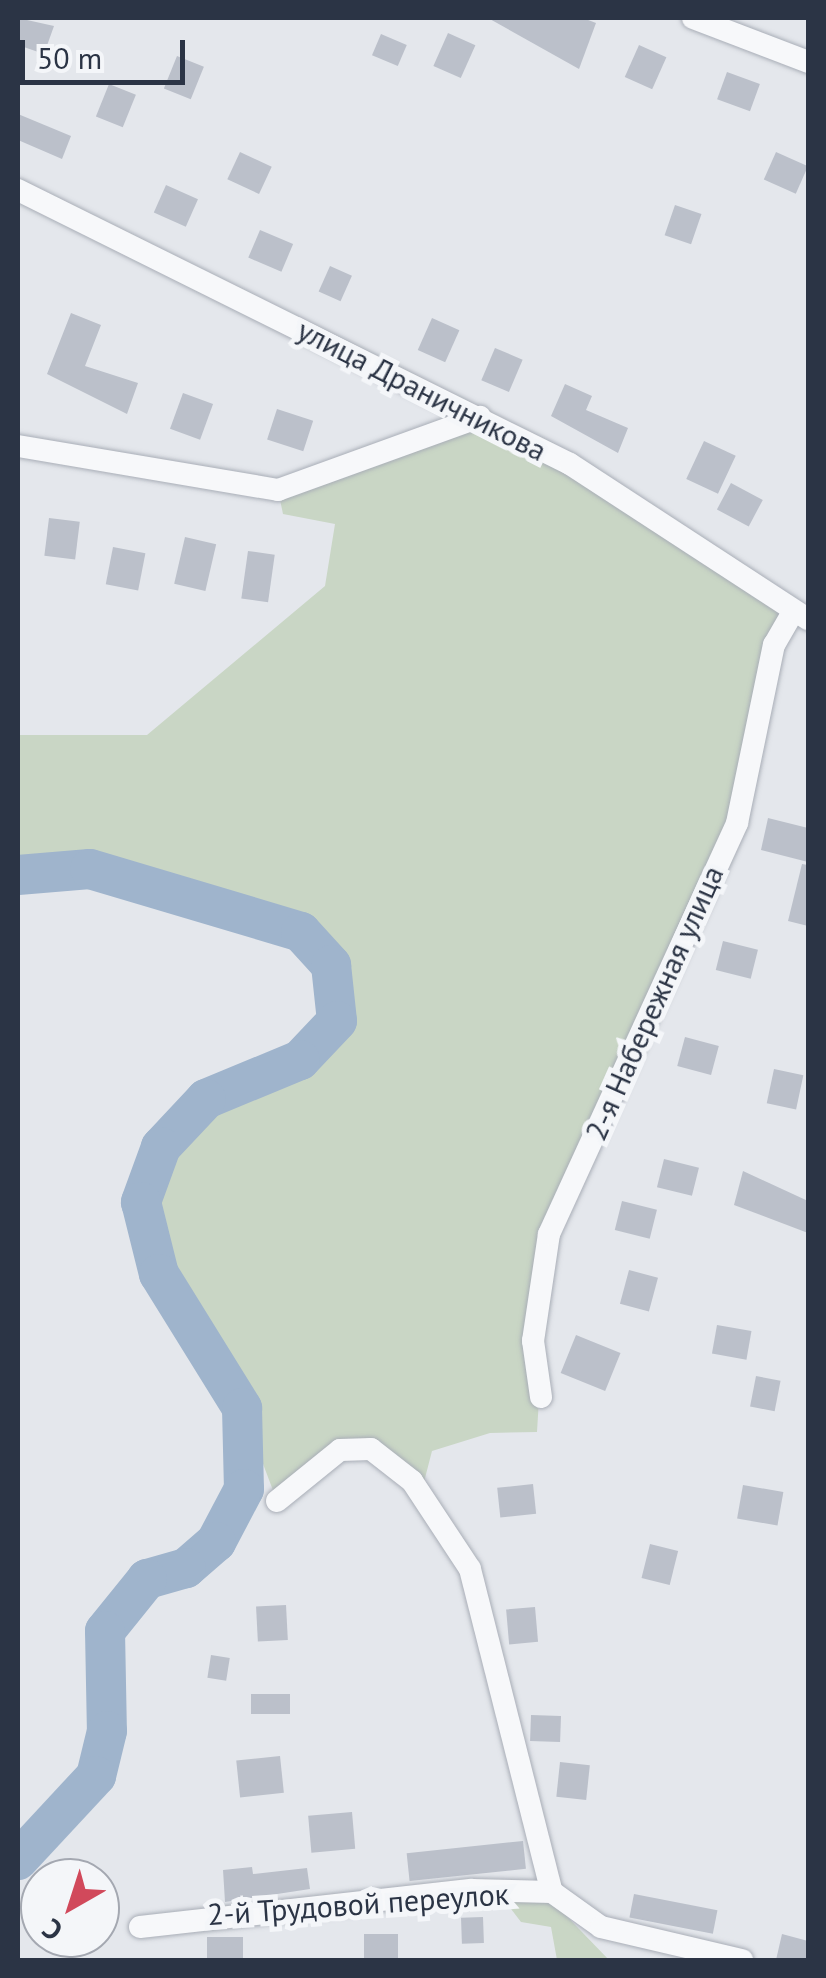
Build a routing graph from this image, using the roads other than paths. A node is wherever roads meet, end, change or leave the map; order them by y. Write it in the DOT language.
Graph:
graph roads {
  1 [pos="693,18"];
  2 [pos="808,62"];
  3 [pos="18,190"];
  4 [pos="480,416"];
  5 [pos="18,446"];
  6 [pos="801,616"];
  7 [pos="542,1397"];
  8 [pos="278,1501"];
  9 [pos="552,1892"];
  10 [pos="140,1927"];
  11 [pos="742,1960"];
  1 -- 2 [label="street"];
  3 -- 4 [label="street, улица Драничникова"];
  4 -- 5 [label="street"];
  4 -- 6 [label="street, улица Драничникова"];
  6 -- 7 [label="street, 2-я Набережная улица"];
  8 -- 9 [label="street"];
  9 -- 10 [label="street, 2-й Трудовой переулок"];
  9 -- 11 [label="street, 2-й Трудовой переулок"];
}
